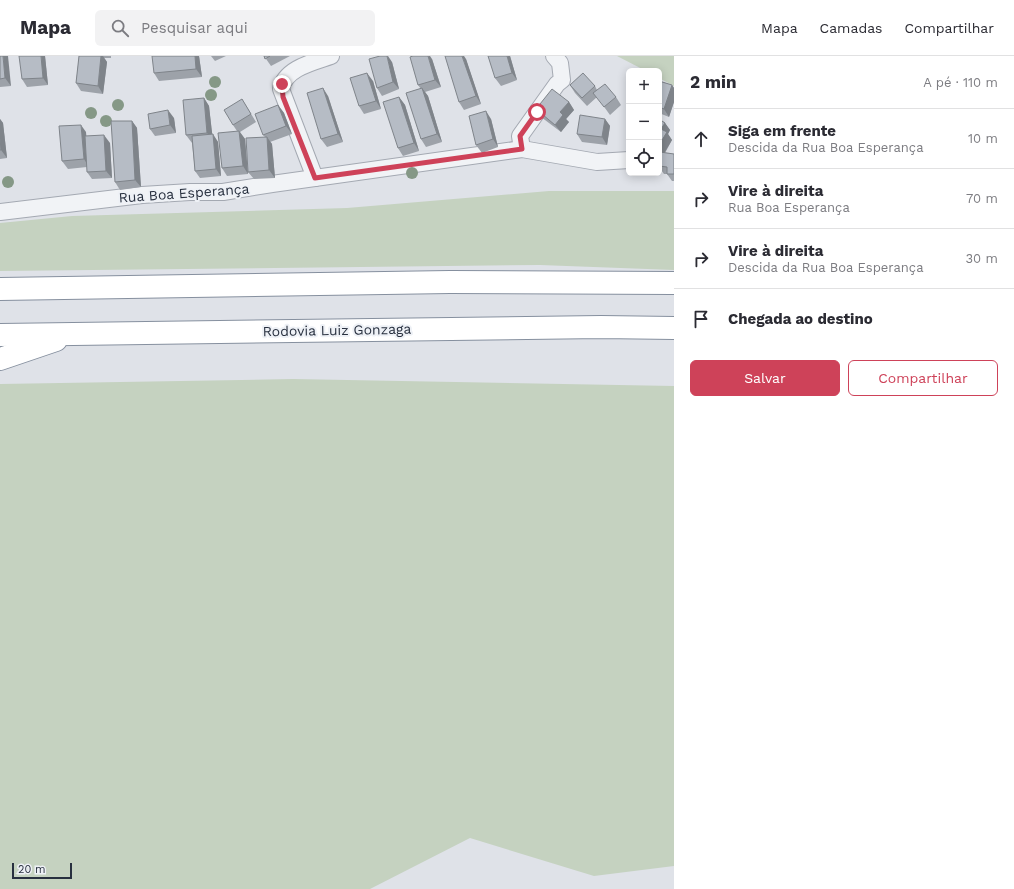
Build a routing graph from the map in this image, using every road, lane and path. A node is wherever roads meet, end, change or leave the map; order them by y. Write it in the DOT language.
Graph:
graph roads {
  1 [pos="331,56"];
  2 [pos="554,56"];
  3 [pos="522,149"];
  4 [pos="626,160"];
  5 [pos="315,178"];
  6 [pos="0,212"];
  7 [pos="674,283"];
  8 [pos="0,289"];
  9 [pos="674,328"];
  10 [pos="77,333"];
  11 [pos="0,336"];
  12 [pos="0,359"];
  1 -- 5 [label="street"];
  2 -- 3 [label="street"];
  3 -- 4 [label="street, Rua Boa Esperança"];
  3 -- 5 [label="street, Rua Boa Esperança"];
  5 -- 6 [label="street, Rua Boa Esperança"];
  7 -- 8 [label="highway"];
  9 -- 10 [label="highway, Rodovia Luiz Gonzaga"];
  10 -- 11 [label="highway, Rodovia Luiz Gonzaga"];
  10 -- 12 [label="highway"];
}
